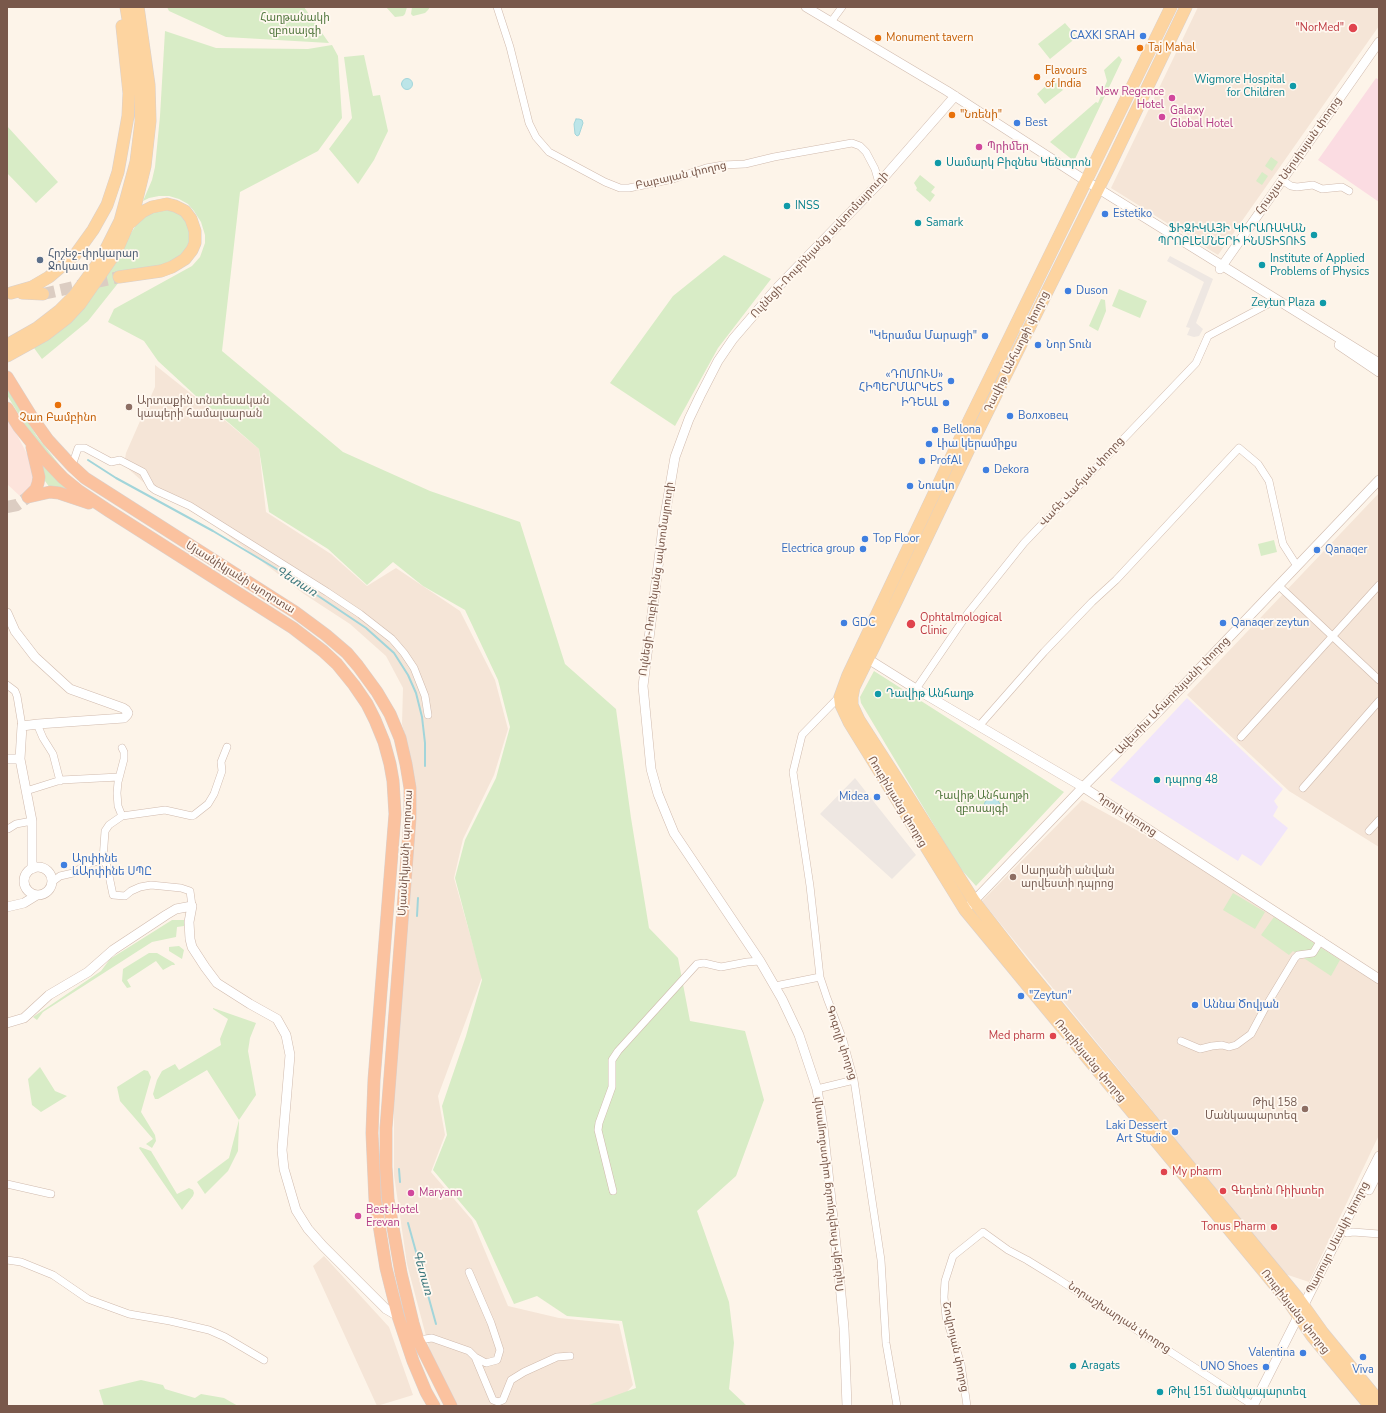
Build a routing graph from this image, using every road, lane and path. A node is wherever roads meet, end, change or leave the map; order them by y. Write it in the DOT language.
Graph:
graph roads {
  1 [pos="122,7"];
  2 [pos="126,7"];
  3 [pos="138,7"];
  4 [pos="497,7"];
  5 [pos="806,7"];
  6 [pos="842,7"];
  7 [pos="1171,7"];
  8 [pos="1186,7"];
  9 [pos="831,22"];
  10 [pos="1379,42"];
  11 [pos="1379,50"];
  12 [pos="952,95"];
  13 [pos="1285,182"];
  14 [pos="1085,183"];
  15 [pos="879,184"];
  16 [pos="1097,190"];
  17 [pos="1349,191"];
  18 [pos="128,226"];
  19 [pos="1222,268"];
  20 [pos="119,277"];
  21 [pos="9,293"];
  22 [pos="43,294"];
  23 [pos="1272,302"];
  24 [pos="15,345"];
  25 [pos="7,356"];
  26 [pos="1379,364"];
  27 [pos="1379,372"];
  28 [pos="7,377"];
  29 [pos="7,408"];
  30 [pos="972,415"];
  31 [pos="983,421"];
  32 [pos="31,442"];
  33 [pos="963,446"];
  34 [pos="72,466"];
  35 [pos="1377,486"];
  36 [pos="104,509"];
  37 [pos="1298,566"];
  38 [pos="1379,584"];
  39 [pos="1279,586"];
  40 [pos="7,613"];
  41 [pos="1333,637"];
  42 [pos="868,658"];
  43 [pos="1379,680"];
  44 [pos="7,685"];
  45 [pos="916,689"];
  46 [pos="846,697"];
  47 [pos="1379,701"];
  48 [pos="428,715"];
  49 [pos="38,724"];
  50 [pos="22,726"];
  51 [pos="979,726"];
  52 [pos="1241,737"];
  53 [pos="227,747"];
  54 [pos="122,748"];
  55 [pos="7,759"];
  56 [pos="20,759"];
  57 [pos="119,776"];
  58 [pos="60,781"];
  59 [pos="1083,787"];
  60 [pos="1303,788"];
  61 [pos="26,791"];
  62 [pos="122,816"];
  63 [pos="1379,820"];
  64 [pos="32,821"];
  65 [pos="7,828"];
  66 [pos="1369,831"];
  67 [pos="103,860"];
  68 [pos="32,869"];
  69 [pos="54,878"];
  70 [pos="32,895"];
  71 [pos="192,906"];
  72 [pos="969,906"];
  73 [pos="7,907"];
  74 [pos="1321,940"];
  75 [pos="760,961"];
  76 [pos="820,977"];
  77 [pos="1379,978"];
  78 [pos="775,986"];
  79 [pos="7,1023"];
  80 [pos="1181,1041"];
  81 [pos="854,1080"];
  82 [pos="817,1089"];
  83 [pos="1379,1156"];
  84 [pos="1379,1170"];
  85 [pos="7,1184"];
  86 [pos="614,1191"];
  87 [pos="50,1194"];
  88 [pos="983,1232"];
  89 [pos="1347,1233"];
  90 [pos="1379,1234"];
  91 [pos="7,1260"];
  92 [pos="469,1272"];
  93 [pos="1303,1314"];
  94 [pos="398,1316"];
  95 [pos="418,1340"];
  96 [pos="570,1356"];
  97 [pos="475,1357"];
  98 [pos="264,1360"];
  99 [pos="1379,1401"];
  100 [pos="434,1406"];
  101 [pos="451,1406"];
  102 [pos="847,1406"];
  103 [pos="897,1406"];
  104 [pos="967,1406"];
  105 [pos="1254,1406"];
  106 [pos="1260,1406"];
  107 [pos="1370,1406"];
  1 -- 21 [label="main road"];
  2 -- 24 [label="main road"];
  3 -- 18 [label="main road"];
  4 -- 15 [label="street, Բաբայան փողոց"];
  5 -- 9 [label="street"];
  6 -- 9 [label="street"];
  7 -- 14 [label="main road, Դավիթ Անհաղթի փողոց"];
  8 -- 16 [label="main road, Դավիթ Անհաղթի փողոց"];
  9 -- 12 [label="street"];
  10 -- 19 [label="street, Հրաչյա Ներսիսյան փողոց"];
  11 -- 13 [label="street, Հրաչյա Ներսիսյան փողոց"];
  12 -- 14 [label="street"];
  12 -- 15 [label="street, Ուլնեցի-Ռուբինյանց ավտոմայրուղի"];
  13 -- 17 [label="street"];
  13 -- 19 [label="street, Հրաչյա Ներսիսյան փողոց"];
  14 -- 16 [label="street"];
  14 -- 30 [label="main road, Դավիթ Անհաղթի փողոց"];
  15 -- 75 [label="street, Ուլնեցի-Ռուբինյանց ավտոմայրուղի"];
  16 -- 19 [label="street"];
  16 -- 31 [label="main road, Դավիթ Անհաղթի փողոց"];
  18 -- 20 [label="main road"];
  18 -- 24 [label="main road"];
  19 -- 23 [label="street"];
  19 -- 26 [label="street"];
  21 -- 22 [label="main road"];
  23 -- 27 [label="street"];
  23 -- 45 [label="street, Վահե Վահյան փողոց"];
  24 -- 25 [label="main road"];
  28 -- 34 [label="highway, Մյասնիկյանի պողոտա"];
  29 -- 32 [label="highway, Մյասնիկյանի պողոտա"];
  30 -- 31 [label="main road"];
  30 -- 33 [label="main road, Դավիթ Անհաղթի փողոց"];
  31 -- 33 [label="main road, Դավիթ Անհաղթի փողոց"];
  32 -- 36 [label="highway, Մյասնիկյանի պողոտա"];
  32 -- 36 [label="highway"];
  33 -- 42 [label="main road, Դավիթ Անհաղթի փողոց"];
  33 -- 46 [label="main road, Դավիթ Անհաղթի փողոց"];
  34 -- 48 [label="street"];
  34 -- 95 [label="highway, Մյասնիկյանի պողոտա"];
  35 -- 37 [label="street, Ավետիս Ահարոնյանի փողոց"];
  36 -- 94 [label="highway, Մյասնիկյանի պողոտա"];
  37 -- 39 [label="street, Ավետիս Ահարոնյանի փողոց"];
  37 -- 51 [label="street"];
  38 -- 41 [label="street"];
  39 -- 41 [label="street"];
  39 -- 59 [label="street, Ավետիս Ահարոնյանի փողոց"];
  40 -- 49 [label="street"];
  41 -- 43 [label="street"];
  41 -- 52 [label="street"];
  42 -- 45 [label="street, Դրոյի փողոց"];
  42 -- 46 [label="main road, Դավիթ Անհաղթի փողոց"];
  44 -- 50 [label="street"];
  45 -- 51 [label="street, Դրոյի փողոց"];
  46 -- 72 [label="main road, Ռուբինյանց փողոց"];
  46 -- 76 [label="street, Գոգոլի փողոց"];
  47 -- 60 [label="street"];
  49 -- 50 [label="street"];
  49 -- 58 [label="street"];
  50 -- 56 [label="street"];
  51 -- 59 [label="street, Դրոյի փողոց"];
  53 -- 62 [label="street"];
  54 -- 57 [label="street"];
  55 -- 56 [label="street"];
  56 -- 61 [label="street"];
  57 -- 58 [label="street"];
  57 -- 62 [label="street"];
  58 -- 61 [label="street"];
  59 -- 72 [label="street, Ավետիս Ահարոնյանի փողոց"];
  59 -- 74 [label="street, Դրոյի փողոց"];
  61 -- 64 [label="street"];
  62 -- 67 [label="street"];
  63 -- 66 [label="street"];
  64 -- 65 [label="street"];
  64 -- 68 [label="street"];
  67 -- 69 [label="street"];
  67 -- 71 [label="street"];
  68 -- 69 [label="street"];
  68 -- 70 [label="street"];
  69 -- 70 [label="street"];
  70 -- 73 [label="street"];
  71 -- 79 [label="street"];
  71 -- 94 [label="street"];
  72 -- 93 [label="main road, Ռուբինյանց փողոց"];
  74 -- 77 [label="street, Դրոյի փողոց"];
  74 -- 80 [label="street"];
  75 -- 78 [label="street, Ուլնեցի-Ռուբինյանց ավտոմայրուղի"];
  75 -- 86 [label="street"];
  76 -- 78 [label="street"];
  76 -- 81 [label="street, Գոգոլի փողոց"];
  78 -- 82 [label="street, Ուլնեցի-Ռուբինյանց ավտոմայրուղի"];
  81 -- 82 [label="street"];
  81 -- 103 [label="street, Գոգոլի փողոց"];
  82 -- 102 [label="street, Ուլնեցի-Ռուբինյանց ավտոմայրուղի"];
  83 -- 93 [label="street, Պարույր Սևակի փողոց"];
  84 -- 89 [label="street, Պարույր Սևակի փողոց"];
  85 -- 87 [label="street"];
  88 -- 104 [label="street, Շովրոյան փողոց"];
  88 -- 105 [label="street, Նորաշխարյան փողոց"];
  89 -- 90 [label="street"];
  89 -- 93 [label="street, Պարույր Սևակի փողոց"];
  91 -- 98 [label="street"];
  92 -- 97 [label="street"];
  93 -- 99 [label="main road, Ռուբինյանց փողոց"];
  93 -- 105 [label="street, Պարույր Սևակի փողոց"];
  93 -- 106 [label="street, Պարույր Սևակի փողոց"];
  93 -- 107 [label="main road, Ռուբինյանց փողոց"];
  94 -- 100 [label="highway, Մյասնիկյանի պողոտա"];
  95 -- 97 [label="street"];
  95 -- 101 [label="highway, Մյասնիկյանի պողոտա"];
  96 -- 97 [label="street"];
}
